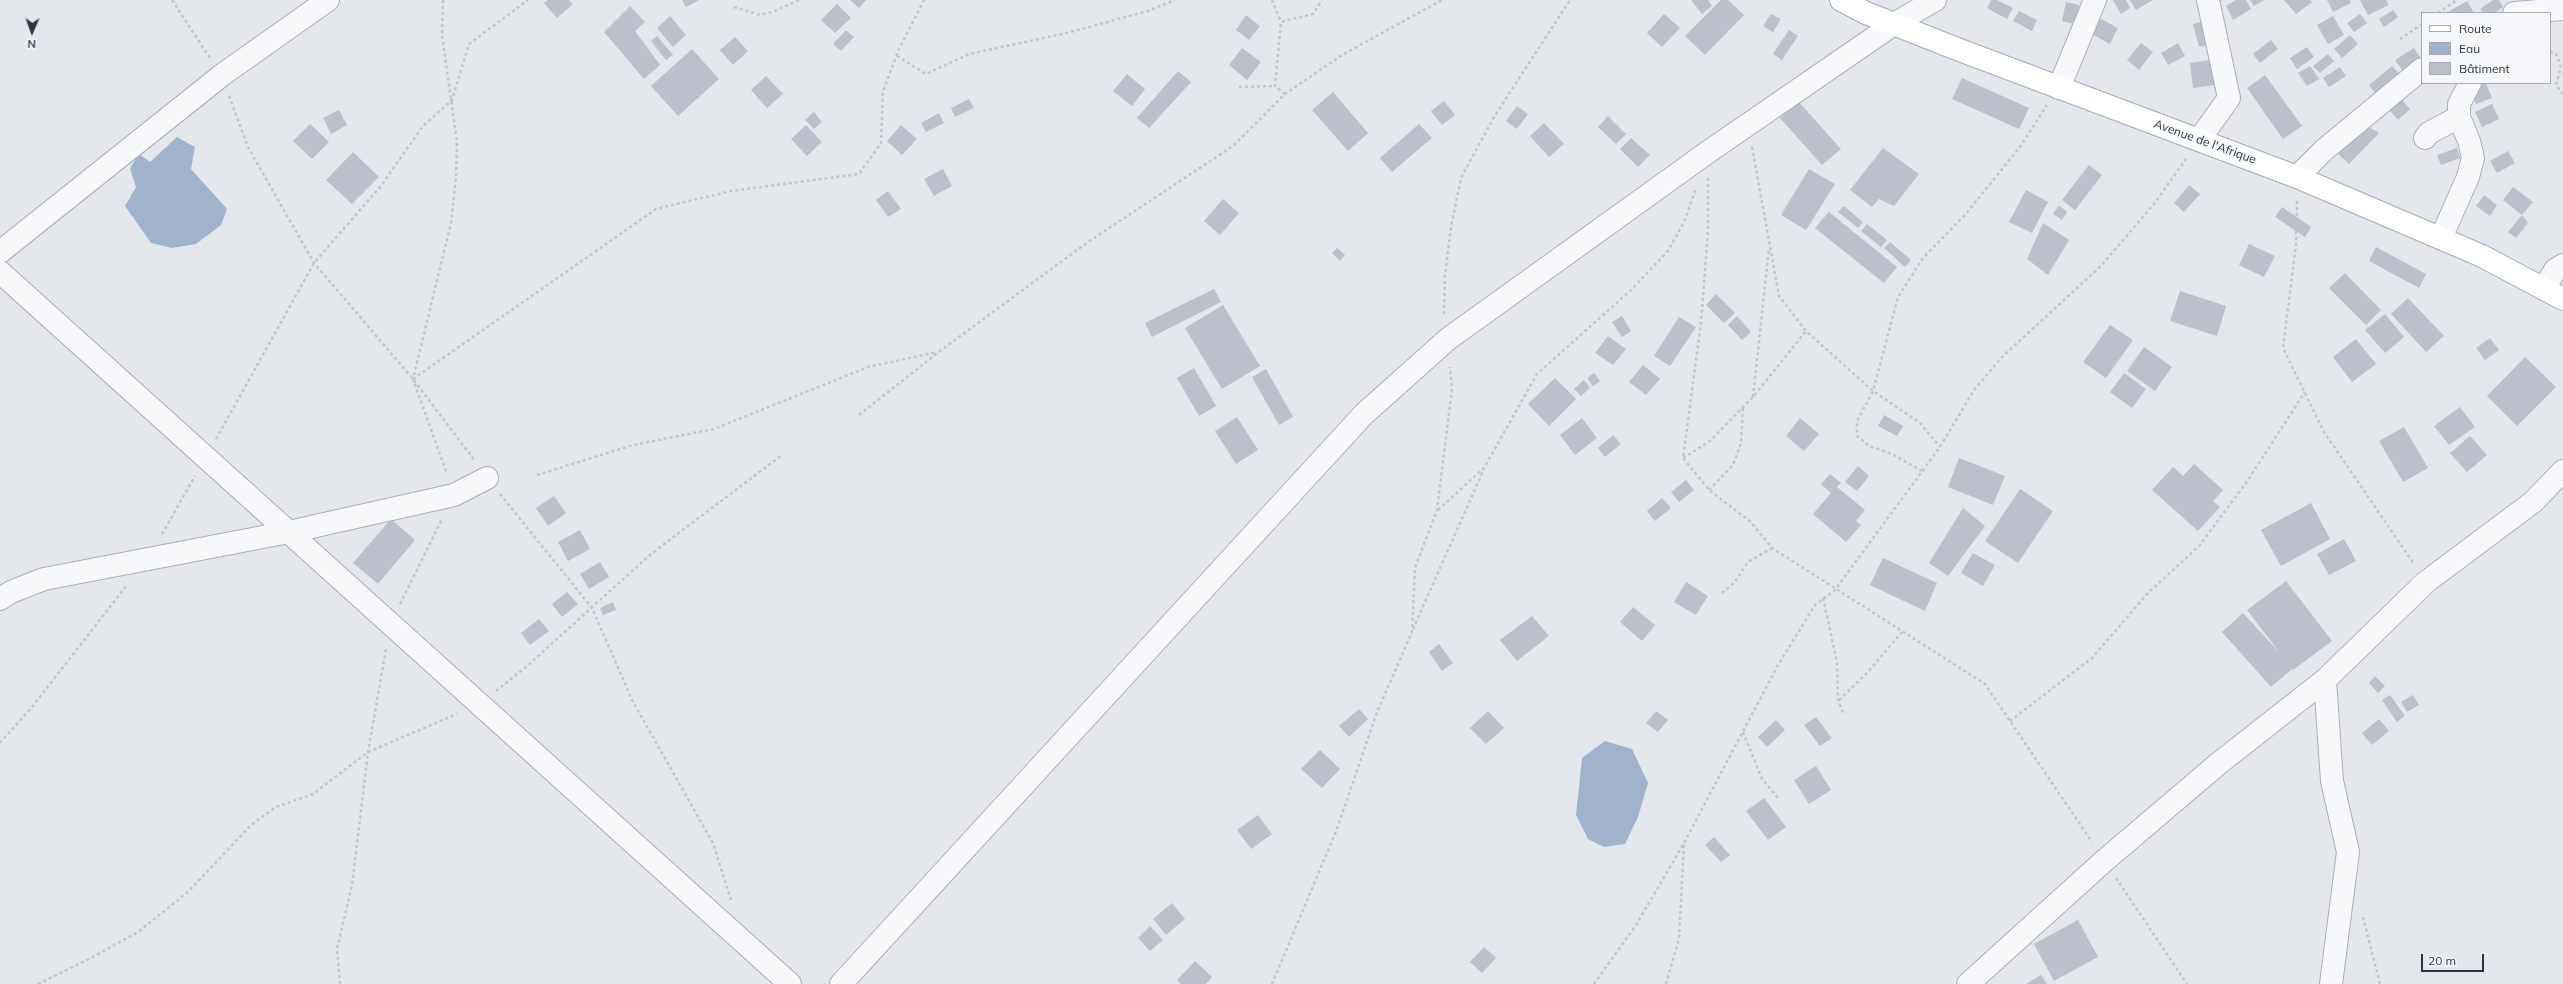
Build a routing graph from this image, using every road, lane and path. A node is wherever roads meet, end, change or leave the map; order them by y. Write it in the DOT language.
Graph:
graph roads {
  1 [pos="328,0"];
  2 [pos="528,0"];
  3 [pos="800,0"];
  4 [pos="924,0"];
  5 [pos="1176,0"];
  6 [pos="1272,0"];
  7 [pos="1322,0"];
  8 [pos="1442,0"];
  9 [pos="1570,0"];
  10 [pos="1841,0"];
  11 [pos="1935,0"];
  12 [pos="2095,0"];
  13 [pos="2208,0"];
  14 [pos="2457,0"];
  15 [pos="734,7"];
  16 [pos="2514,8"];
  17 [pos="2563,9"];
  18 [pos="2439,12"];
  19 [pos="1281,22"];
  20 [pos="1894,24"];
  21 [pos="2421,25"];
  22 [pos="2400,39"];
  23 [pos="2551,52"];
  24 [pos="897,56"];
  25 [pos="2421,70"];
  26 [pos="2469,84"];
  27 [pos="1275,86"];
  28 [pos="1239,88"];
  29 [pos="2059,88"];
  30 [pos="1285,94"];
  31 [pos="2563,94"];
  32 [pos="2459,117"];
  33 [pos="1749,124"];
  34 [pos="2425,138"];
  35 [pos="2198,140"];
  36 [pos="1708,152"];
  37 [pos="2297,177"];
  38 [pos="2441,238"];
  39 [pos="1769,246"];
  40 [pos="0,252"];
  41 [pos="2563,265"];
  42 [pos="0,272"];
  43 [pos="2544,289"];
  44 [pos="2563,299"];
  45 [pos="1806,332"];
  46 [pos="1448,339"];
  47 [pos="940,351"];
  48 [pos="413,379"];
  49 [pos="1873,391"];
  50 [pos="2306,392"];
  51 [pos="1753,397"];
  52 [pos="1743,407"];
  53 [pos="859,415"];
  54 [pos="1940,447"];
  55 [pos="782,456"];
  56 [pos="206,457"];
  57 [pos="1683,458"];
  58 [pos="1484,468"];
  59 [pos="2563,470"];
  60 [pos="1922,472"];
  61 [pos="537,475"];
  62 [pos="487,478"];
  63 [pos="1709,490"];
  64 [pos="1437,510"];
  65 [pos="289,532"];
  66 [pos="1772,548"];
  67 [pos="148,558"];
  68 [pos="2426,582"];
  69 [pos="1835,590"];
  70 [pos="1722,593"];
  71 [pos="1824,598"];
  72 [pos="0,599"];
  73 [pos="1412,632"];
  74 [pos="1902,632"];
  75 [pos="2325,680"];
  76 [pos="1838,700"];
  77 [pos="480,704"];
  78 [pos="1844,715"];
  79 [pos="2010,721"];
  80 [pos="1743,731"];
  81 [pos="0,743"];
  82 [pos="1778,798"];
  83 [pos="1684,843"];
  84 [pos="2104,862"];
  85 [pos="2362,912"];
  86 [pos="38,984"];
  87 [pos="790,984"];
  88 [pos="841,984"];
  89 [pos="1272,984"];
  90 [pos="1594,984"];
  91 [pos="1666,984"];
  92 [pos="1968,984"];
  93 [pos="2187,984"];
  94 [pos="2331,984"];
  95 [pos="2380,984"];
  1 -- 40 [label="street"];
  2 -- 56 [label="path"];
  3 -- 15 [label="path"];
  4 -- 24 [label="path"];
  5 -- 24 [label="path"];
  6 -- 19 [label="path"];
  7 -- 19 [label="path"];
  8 -- 30 [label="path"];
  9 -- 46 [label="path"];
  10 -- 20 [label="main road, Avenue de l'Afrique"];
  11 -- 20 [label="street"];
  12 -- 29 [label="street"];
  13 -- 35 [label="street"];
  14 -- 18 [label="path"];
  16 -- 17 [label="street"];
  19 -- 27 [label="path"];
  20 -- 29 [label="main road, Avenue de l'Afrique"];
  20 -- 33 [label="street"];
  21 -- 22 [label="path"];
  23 -- 31 [label="path"];
  24 -- 48 [label="path"];
  25 -- 37 [label="street"];
  26 -- 32 [label="street"];
  27 -- 28 [label="path"];
  27 -- 30 [label="path"];
  29 -- 35 [label="main road, Avenue de l'Afrique"];
  29 -- 49 [label="path"];
  30 -- 47 [label="path"];
  32 -- 34 [label="street"];
  32 -- 38 [label="street"];
  33 -- 36 [label="street"];
  33 -- 39 [label="path"];
  35 -- 37 [label="main road, Avenue de l'Afrique"];
  35 -- 54 [label="path"];
  36 -- 46 [label="street"];
  36 -- 57 [label="path"];
  36 -- 58 [label="path"];
  37 -- 38 [label="main road, Avenue de l'Afrique"];
  37 -- 50 [label="path"];
  38 -- 43 [label="main road, Avenue de l'Afrique"];
  39 -- 45 [label="path"];
  39 -- 51 [label="path"];
  41 -- 43 [label="street"];
  42 -- 56 [label="street"];
  43 -- 44 [label="main road, Avenue de l'Afrique"];
  45 -- 49 [label="path"];
  45 -- 51 [label="path"];
  46 -- 64 [label="path"];
  46 -- 88 [label="street"];
  47 -- 53 [label="path"];
  47 -- 61 [label="path"];
  49 -- 54 [label="path"];
  49 -- 60 [label="path"];
  50 -- 68 [label="path"];
  50 -- 79 [label="path"];
  51 -- 52 [label="path"];
  52 -- 57 [label="path"];
  52 -- 63 [label="path"];
  54 -- 60 [label="path"];
  55 -- 77 [label="path"];
  56 -- 65 [label="street"];
  56 -- 67 [label="path"];
  57 -- 63 [label="path"];
  58 -- 64 [label="path"];
  58 -- 73 [label="path"];
  59 -- 68 [label="street"];
  60 -- 69 [label="path"];
  62 -- 65 [label="street"];
  63 -- 66 [label="path"];
  64 -- 73 [label="path"];
  65 -- 67 [label="street"];
  65 -- 77 [label="street"];
  66 -- 69 [label="path"];
  66 -- 70 [label="path"];
  67 -- 72 [label="street"];
  67 -- 81 [label="path"];
  68 -- 75 [label="street"];
  69 -- 71 [label="path"];
  69 -- 74 [label="path"];
  71 -- 76 [label="path"];
  71 -- 80 [label="path"];
  73 -- 89 [label="path"];
  74 -- 76 [label="path"];
  74 -- 79 [label="path"];
  75 -- 84 [label="street"];
  75 -- 94 [label="street"];
  76 -- 78 [label="path"];
  77 -- 86 [label="path"];
  77 -- 87 [label="street"];
  79 -- 84 [label="path"];
  80 -- 82 [label="path"];
  80 -- 83 [label="path"];
  83 -- 90 [label="path"];
  83 -- 91 [label="path"];
  84 -- 92 [label="street"];
  84 -- 93 [label="path"];
  85 -- 95 [label="path"];
}
